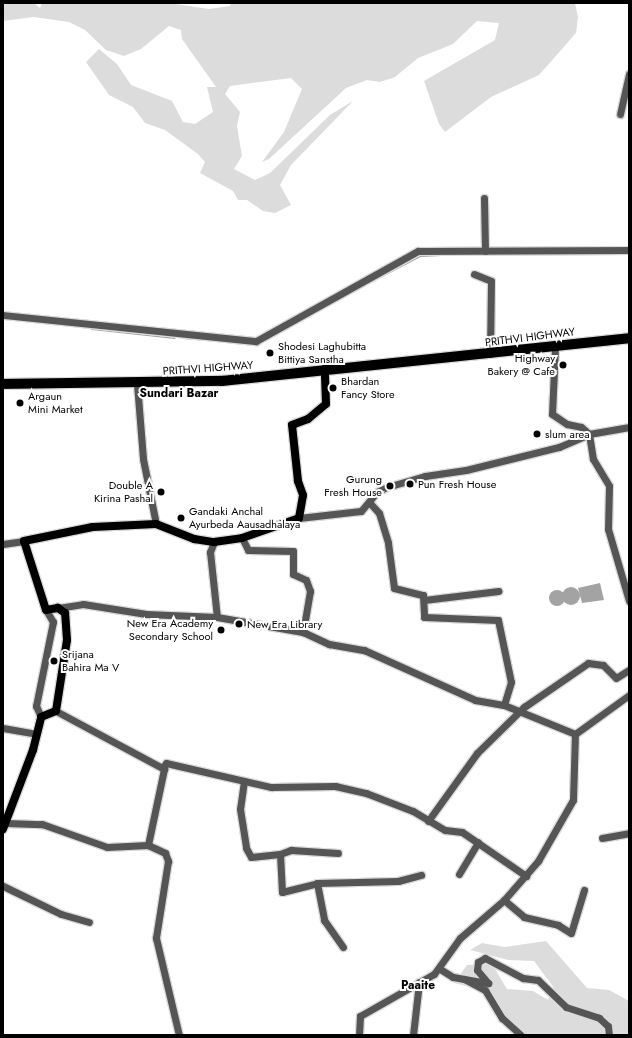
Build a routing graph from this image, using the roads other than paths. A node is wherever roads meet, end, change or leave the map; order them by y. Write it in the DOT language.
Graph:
graph roads {
  1 [pos="629,74"];
  2 [pos="626,99"];
  3 [pos="620,114"];
  4 [pos="484,198"];
  5 [pos="629,250"];
  6 [pos="485,251"];
  7 [pos="474,274"];
  8 [pos="3,315"];
  9 [pos="629,338"];
  10 [pos="555,348"];
  11 [pos="490,354"];
  12 [pos="325,369"];
  13 [pos="3,384"];
  14 [pos="137,384"];
  15 [pos="629,427"];
  16 [pos="589,434"];
  17 [pos="369,502"];
  18 [pos="299,518"];
  19 [pos="156,524"];
  20 [pos="242,538"];
  21 [pos="24,541"];
  22 [pos="214,542"];
  23 [pos="3,544"];
  24 [pos="498,591"];
  25 [pos="424,600"];
  26 [pos="629,601"];
  27 [pos="58,608"];
  28 [pos="46,610"];
  29 [pos="217,617"];
  30 [pos="303,632"];
  31 [pos="629,670"];
  32 [pos="629,695"];
  33 [pos="504,705"];
  34 [pos="56,711"];
  35 [pos="520,711"];
  36 [pos="41,717"];
  37 [pos="3,728"];
  38 [pos="36,734"];
  39 [pos="575,734"];
  40 [pos="163,767"];
  41 [pos="244,781"];
  42 [pos="428,821"];
  43 [pos="4,826"];
  44 [pos="629,833"];
  45 [pos="602,838"];
  46 [pos="478,842"];
  47 [pos="148,845"];
  48 [pos="338,853"];
  49 [pos="280,854"];
  50 [pos="459,874"];
  51 [pos="421,875"];
  52 [pos="526,876"];
  53 [pos="318,883"];
  54 [pos="3,886"];
  55 [pos="584,890"];
  56 [pos="504,900"];
  57 [pos="89,922"];
  58 [pos="343,948"];
  59 [pos="440,969"];
  60 [pos="460,978"];
  61 [pos="419,982"];
  62 [pos="179,1035"];
  63 [pos="359,1035"];
  64 [pos="414,1035"];
  65 [pos="521,1035"];
  66 [pos="609,1035"];
  1 -- 2 [label="street"];
  2 -- 3 [label="street"];
  4 -- 6 [label="street"];
  5 -- 6 [label="street"];
  6 -- 8 [label="street"];
  7 -- 11 [label="street"];
  9 -- 10 [label="highway, PRITHVI HIGHWAY"];
  10 -- 11 [label="highway, PRITHVI HIGHWAY"];
  10 -- 16 [label="street"];
  11 -- 12 [label="highway, PRITHVI HIGHWAY"];
  12 -- 14 [label="highway, PRITHVI HIGHWAY"];
  12 -- 18 [label="main road"];
  13 -- 14 [label="highway, PRITHVI HIGHWAY"];
  14 -- 19 [label="street"];
  15 -- 16 [label="street"];
  16 -- 17 [label="street"];
  16 -- 26 [label="street"];
  17 -- 18 [label="street"];
  17 -- 25 [label="street"];
  18 -- 20 [label="main road"];
  19 -- 21 [label="main road"];
  19 -- 22 [label="main road"];
  20 -- 22 [label="main road"];
  20 -- 30 [label="street"];
  21 -- 23 [label="street"];
  21 -- 28 [label="main road"];
  22 -- 29 [label="street"];
  24 -- 25 [label="street"];
  25 -- 33 [label="street"];
  27 -- 28 [label="main road"];
  27 -- 29 [label="street"];
  27 -- 34 [label="main road"];
  28 -- 36 [label="street"];
  29 -- 30 [label="street"];
  30 -- 33 [label="street"];
  31 -- 35 [label="street"];
  32 -- 39 [label="street"];
  33 -- 35 [label="street"];
  34 -- 36 [label="main road"];
  34 -- 40 [label="street"];
  35 -- 39 [label="street"];
  35 -- 42 [label="street"];
  36 -- 38 [label="main road"];
  37 -- 38 [label="street"];
  38 -- 43 [label="main road"];
  39 -- 52 [label="street"];
  40 -- 41 [label="street"];
  40 -- 47 [label="street"];
  41 -- 42 [label="street"];
  41 -- 49 [label="street"];
  42 -- 46 [label="street"];
  43 -- 47 [label="street"];
  44 -- 45 [label="street"];
  46 -- 50 [label="street"];
  46 -- 52 [label="street"];
  47 -- 62 [label="street"];
  48 -- 49 [label="street"];
  49 -- 53 [label="street"];
  51 -- 53 [label="street"];
  52 -- 56 [label="street"];
  53 -- 58 [label="street"];
  54 -- 57 [label="street"];
  55 -- 56 [label="street"];
  56 -- 59 [label="street"];
  59 -- 60 [label="street"];
  59 -- 61 [label="street"];
  60 -- 65 [label="street"];
  60 -- 66 [label="street"];
  61 -- 63 [label="street"];
  61 -- 64 [label="street"];
}
